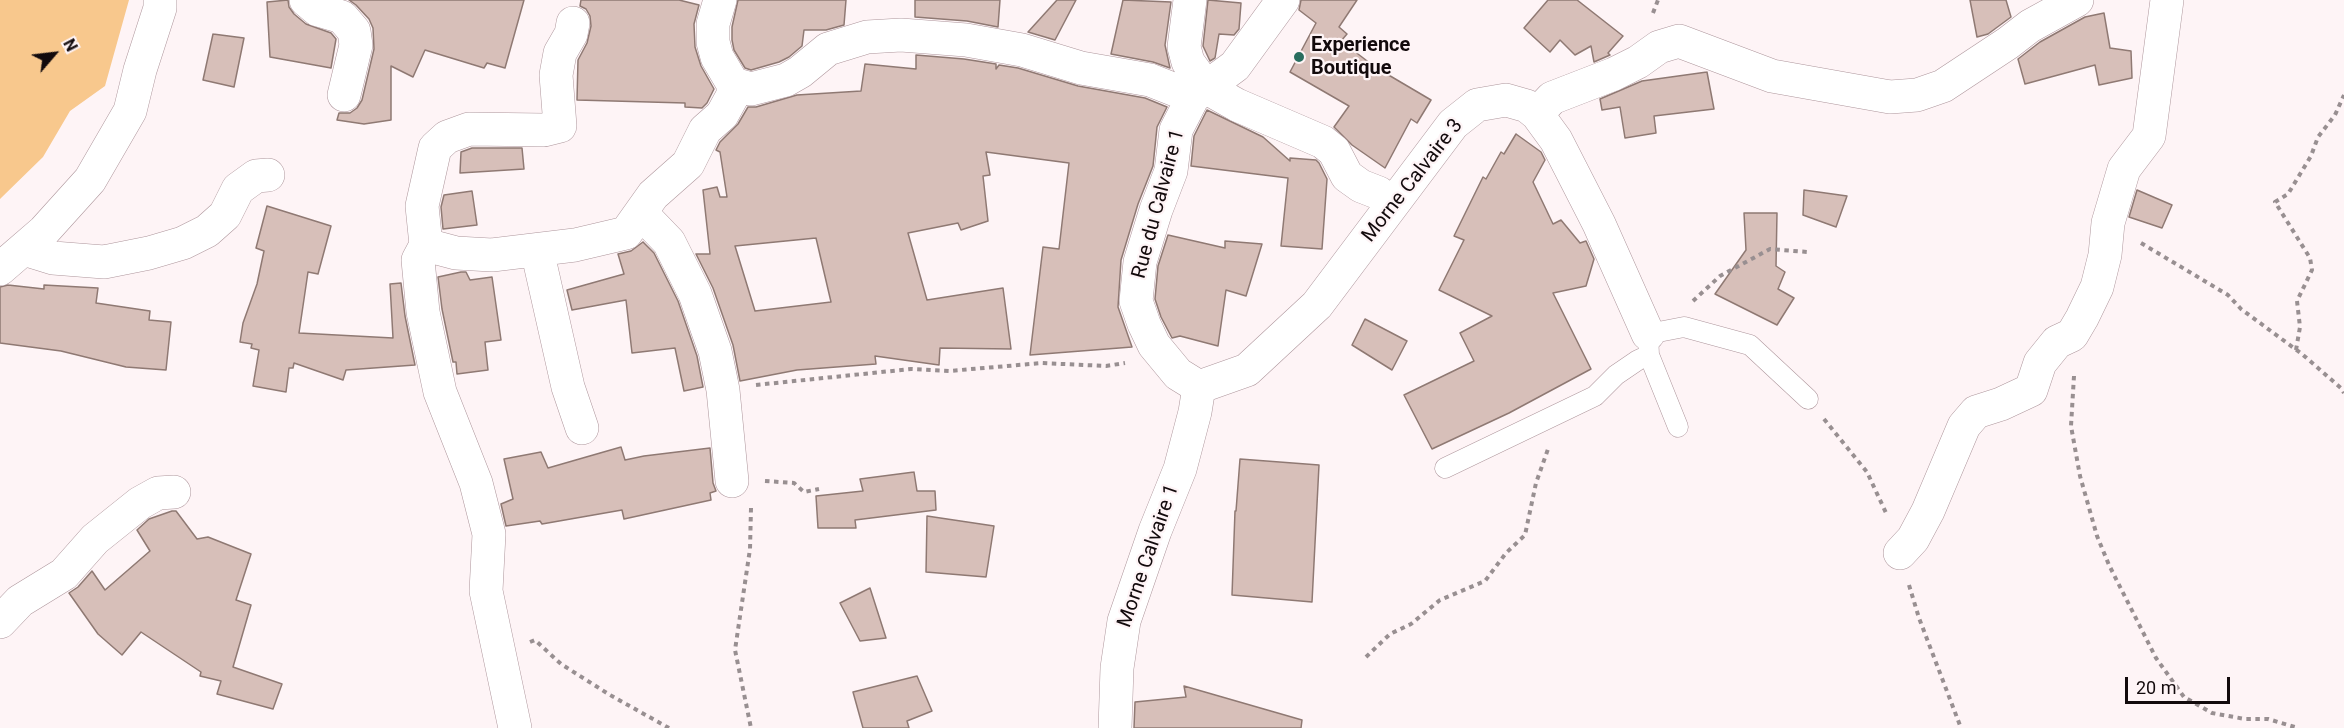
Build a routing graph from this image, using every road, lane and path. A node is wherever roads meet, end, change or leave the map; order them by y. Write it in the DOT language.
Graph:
graph roads {
  1 [pos="160,0"];
  2 [pos="306,0"];
  3 [pos="720,0"];
  4 [pos="1190,0"];
  5 [pos="1283,0"];
  6 [pos="2077,0"];
  7 [pos="2167,0"];
  8 [pos="573,24"];
  9 [pos="733,84"];
  10 [pos="1200,92"];
  11 [pos="344,95"];
  12 [pos="2344,95"];
  13 [pos="1537,114"];
  14 [pos="268,175"];
  15 [pos="1392,204"];
  16 [pos="640,213"];
  17 [pos="2107,229"];
  18 [pos="426,245"];
  19 [pos="537,250"];
  20 [pos="1807,252"];
  21 [pos="12,259"];
  22 [pos="1684,327"];
  23 [pos="2076,328"];
  24 [pos="1648,345"];
  25 [pos="1159,350"];
  26 [pos="2296,350"];
  27 [pos="1199,387"];
  28 [pos="723,390"];
  29 [pos="2344,393"];
  30 [pos="1808,399"];
  31 [pos="1538,423"];
  32 [pos="1678,427"];
  33 [pos="582,428"];
  34 [pos="1444,468"];
  35 [pos="732,469"];
  36 [pos="819,489"];
  37 [pos="174,492"];
  38 [pos="1900,553"];
  39 [pos="0,622"];
  40 [pos="497,649"];
  41 [pos="1366,657"];
  42 [pos="515,728"];
  43 [pos="669,728"];
  44 [pos="751,728"];
  45 [pos="1115,728"];
  46 [pos="2298,728"];
  1 -- 21 [label="street"];
  2 -- 11 [label="street"];
  3 -- 9 [label="street"];
  4 -- 10 [label="street"];
  5 -- 10 [label="street, Rue du Calvaire 1"];
  6 -- 13 [label="street"];
  7 -- 17 [label="street"];
  8 -- 18 [label="street"];
  9 -- 10 [label="street"];
  9 -- 16 [label="street"];
  10 -- 15 [label="street"];
  10 -- 25 [label="street, Rue du Calvaire 1"];
  12 -- 26 [label="path"];
  13 -- 15 [label="street, Morne Calvaire 3"];
  13 -- 24 [label="street, Morne Calvaire 3"];
  14 -- 21 [label="street"];
  15 -- 27 [label="street, Morne Calvaire 3"];
  16 -- 19 [label="street"];
  16 -- 28 [label="street"];
  17 -- 23 [label="street"];
  17 -- 26 [label="path"];
  18 -- 19 [label="street"];
  18 -- 40 [label="street"];
  19 -- 33 [label="street"];
  20 -- 22 [label="path"];
  22 -- 24 [label="lane"];
  22 -- 30 [label="lane"];
  23 -- 38 [label="street"];
  23 -- 46 [label="path"];
  24 -- 31 [label="lane"];
  24 -- 32 [label="lane"];
  25 -- 27 [label="street, Rue du Calvaire 1"];
  25 -- 28 [label="path"];
  26 -- 29 [label="path"];
  27 -- 45 [label="street, Morne Calvaire 1"];
  28 -- 35 [label="street"];
  31 -- 34 [label="lane"];
  31 -- 41 [label="path"];
  35 -- 36 [label="path"];
  35 -- 44 [label="path"];
  37 -- 39 [label="street"];
  40 -- 42 [label="street"];
  40 -- 43 [label="path"];
}
